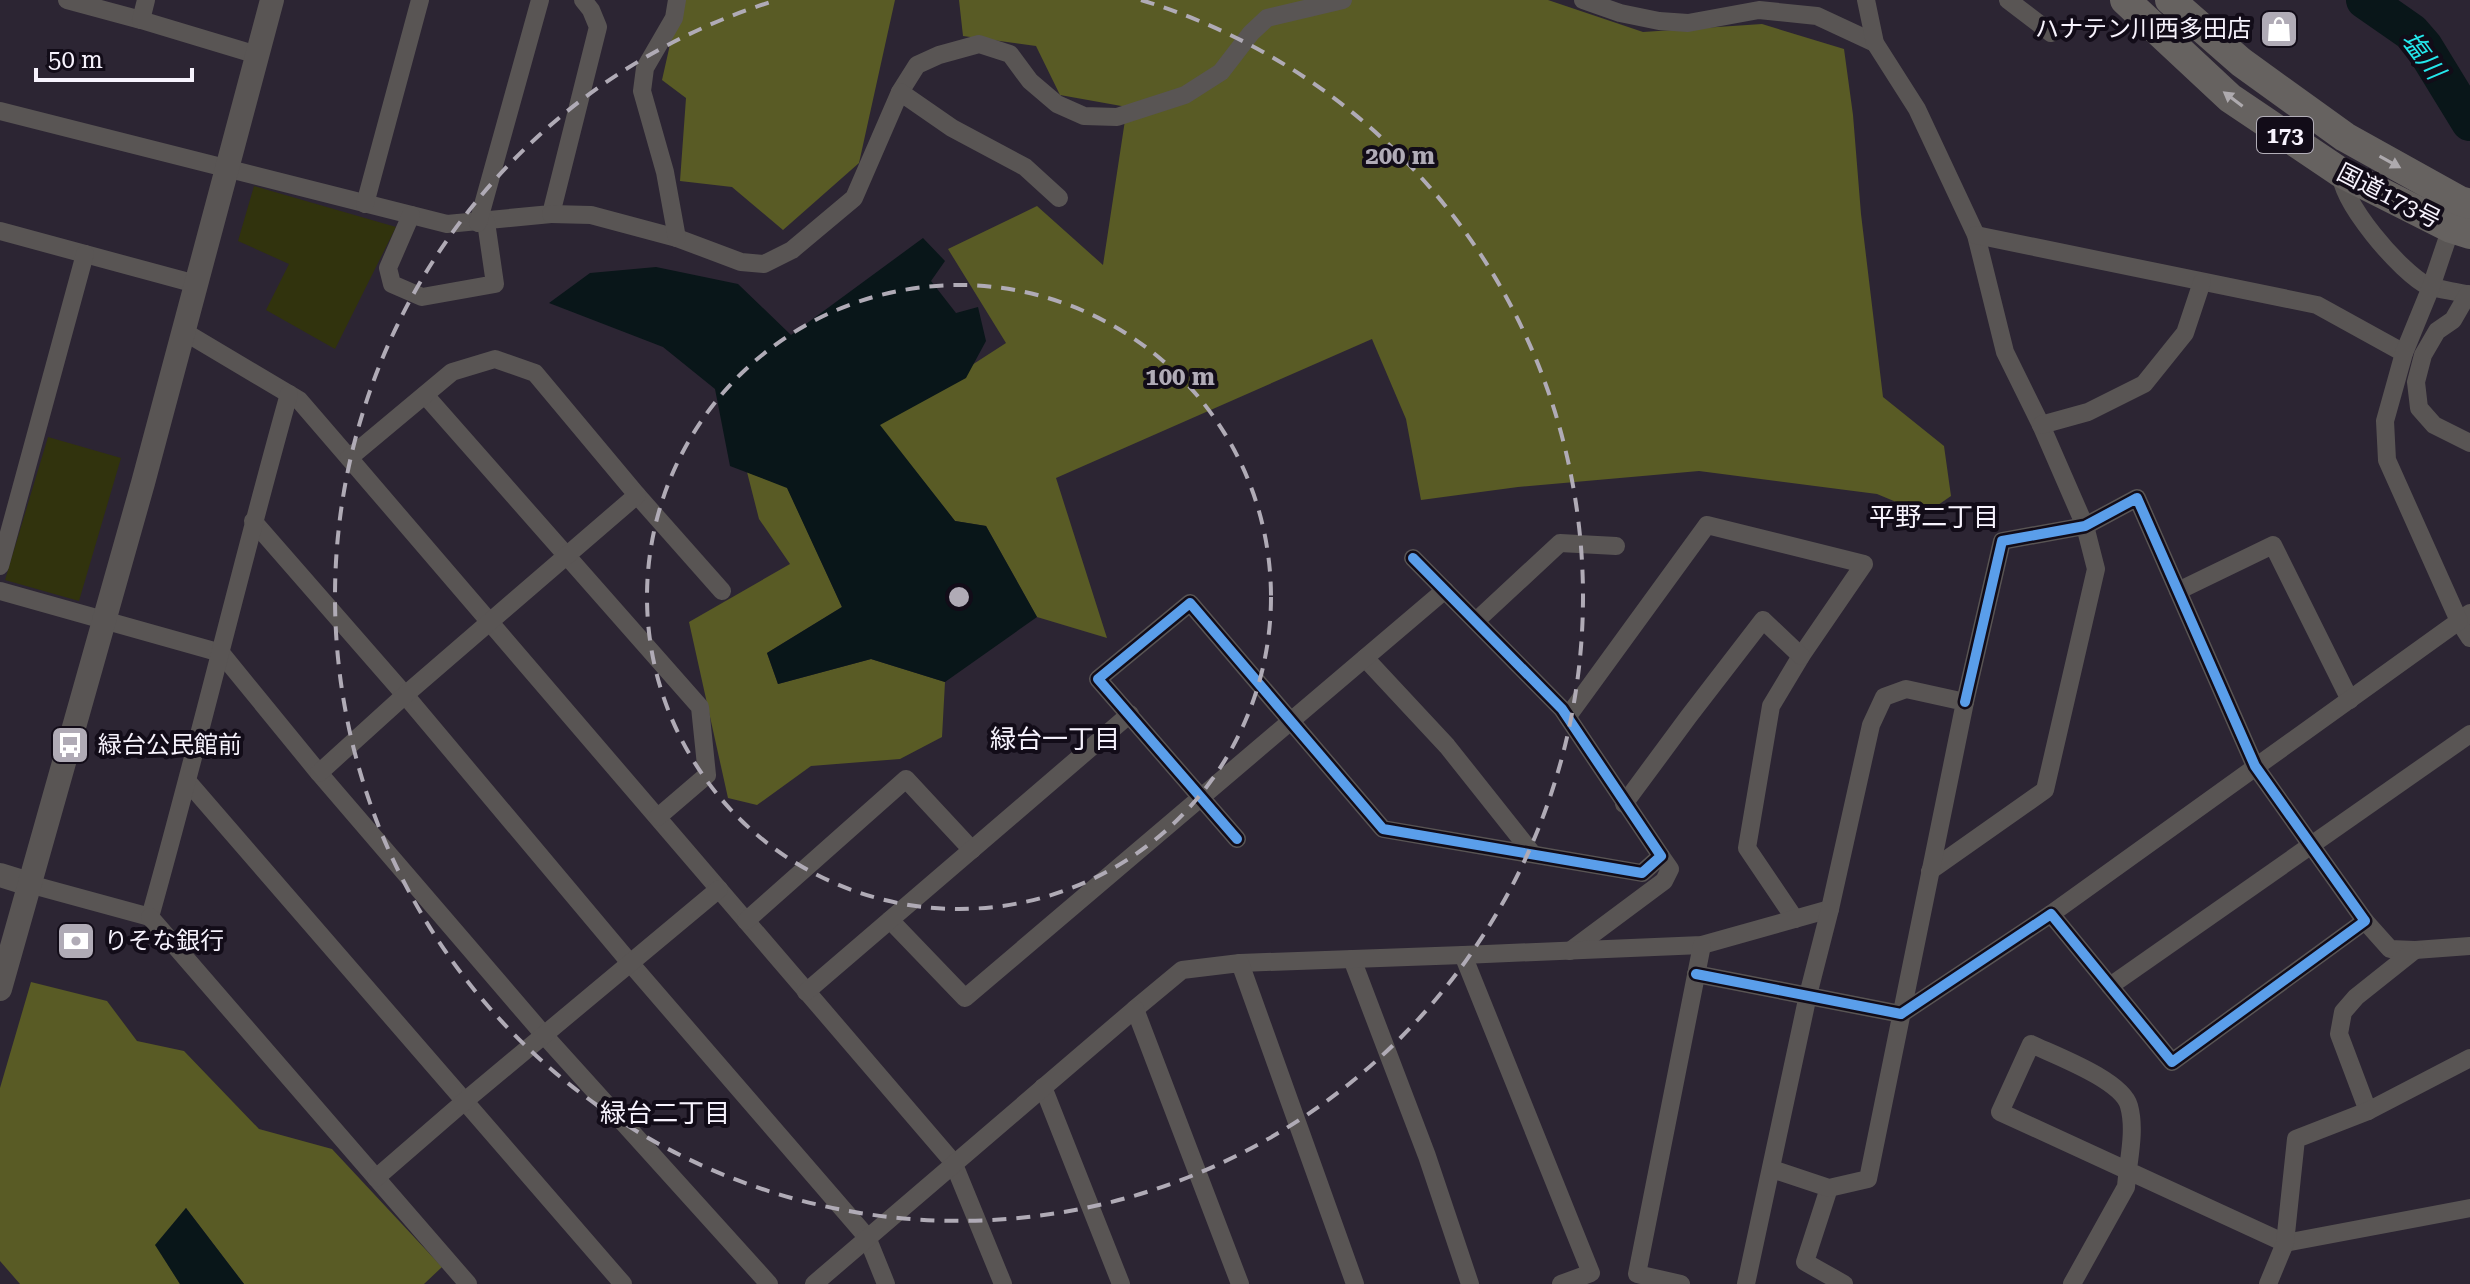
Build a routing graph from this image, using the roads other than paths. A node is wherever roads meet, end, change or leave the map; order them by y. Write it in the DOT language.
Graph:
graph roads {
  1 [pos="67,0"];
  2 [pos="146,0"];
  3 [pos="272,0"];
  4 [pos="420,0"];
  5 [pos="540,0"];
  6 [pos="583,0"];
  7 [pos="677,0"];
  8 [pos="1343,0"];
  9 [pos="1583,0"];
  10 [pos="2008,0"];
  11 [pos="2125,0"];
  12 [pos="2170,0"];
  13 [pos="1869,2"];
  14 [pos="141,20"];
  15 [pos="2051,33"];
  16 [pos="1875,43"];
  17 [pos="257,55"];
  18 [pos="900,92"];
  19 [pos="0,111"];
  20 [pos="2345,137"];
  21 [pos="227,168"];
  22 [pos="2340,172"];
  23 [pos="1059,198"];
  24 [pos="365,204"];
  25 [pos="551,214"];
  26 [pos="411,215"];
  27 [pos="2463,217"];
  28 [pos="482,222"];
  29 [pos="0,231"];
  30 [pos="1976,235"];
  31 [pos="677,238"];
  32 [pos="85,254"];
  33 [pos="2202,282"];
  34 [pos="196,284"];
  35 [pos="2431,287"];
  36 [pos="2469,295"];
  37 [pos="183,331"];
  38 [pos="2404,353"];
  39 [pos="289,394"];
  40 [pos="425,395"];
  41 [pos="2041,425"];
  42 [pos="2470,443"];
  43 [pos="349,458"];
  44 [pos="637,495"];
  45 [pos="253,521"];
  46 [pos="2085,526"];
  47 [pos="1616,546"];
  48 [pos="567,556"];
  49 [pos="1413,558"];
  50 [pos="0,566"];
  51 [pos="1445,590"];
  52 [pos="0,591"];
  53 [pos="722,591"];
  54 [pos="2178,591"];
  55 [pos="2464,617"];
  56 [pos="105,620"];
  57 [pos="1476,621"];
  58 [pos="490,622"];
  59 [pos="2470,638"];
  60 [pos="221,653"];
  61 [pos="1801,656"];
  62 [pos="1365,658"];
  63 [pos="405,695"];
  64 [pos="2350,700"];
  65 [pos="1965,702"];
  66 [pos="1130,714"];
  67 [pos="1568,716"];
  68 [pos="1291,721"];
  69 [pos="2470,734"];
  70 [pos="2256,767"];
  71 [pos="319,773"];
  72 [pos="188,782"];
  73 [pos="1201,797"];
  74 [pos="1624,804"];
  75 [pos="658,817"];
  76 [pos="1237,839"];
  77 [pos="2311,846"];
  78 [pos="972,850"];
  79 [pos="1532,853"];
  80 [pos="1661,856"];
  81 [pos="1930,871"];
  82 [pos="0,875"];
  83 [pos="29,884"];
  84 [pos="719,889"];
  85 [pos="1830,909"];
  86 [pos="2051,914"];
  87 [pos="150,917"];
  88 [pos="1795,919"];
  89 [pos="890,920"];
  90 [pos="746,921"];
  91 [pos="2365,921"];
  92 [pos="1702,945"];
  93 [pos="2470,946"];
  94 [pos="2415,950"];
  95 [pos="1570,951"];
  96 [pos="1463,955"];
  97 [pos="1352,959"];
  98 [pos="1240,963"];
  99 [pos="631,964"];
  100 [pos="1696,974"];
  101 [pos="2110,986"];
  102 [pos="0,989"];
  103 [pos="806,992"];
  104 [pos="1808,995"];
  105 [pos="1135,1009"];
  106 [pos="1901,1014"];
  107 [pos="544,1035"];
  108 [pos="2470,1058"];
  109 [pos="1043,1087"];
  110 [pos="466,1100"];
  111 [pos="2368,1111"];
  112 [pos="953,1162"];
  113 [pos="1772,1169"];
  114 [pos="2127,1171"];
  115 [pos="376,1178"];
  116 [pos="1829,1188"];
  117 [pos="2470,1208"];
  118 [pos="867,1237"];
  119 [pos="2285,1243"];
  120 [pos="1593,1278"];
  121 [pos="468,1284"];
  122 [pos="623,1284"];
  123 [pos="769,1284"];
  124 [pos="814,1284"];
  125 [pos="886,1284"];
  126 [pos="1003,1284"];
  127 [pos="1121,1284"];
  128 [pos="1240,1284"];
  129 [pos="1355,1284"];
  130 [pos="1470,1284"];
  131 [pos="1561,1284"];
  132 [pos="1681,1284"];
  133 [pos="1746,1284"];
  134 [pos="1844,1284"];
  135 [pos="2072,1284"];
  136 [pos="2268,1284"];
  1 -- 14 [label="street"];
  2 -- 14 [label="street"];
  3 -- 17 [label="street"];
  4 -- 24 [label="street"];
  5 -- 28 [label="street"];
  6 -- 25 [label="street"];
  7 -- 31 [label="street"];
  8 -- 18 [label="street"];
  9 -- 16 [label="street"];
  10 -- 15 [label="street"];
  22 -- 11 [label="highway, 国道173号 / 173, one-way"];
  12 -- 20 [label="highway, 国道173号 / 173"];
  13 -- 16 [label="street"];
  14 -- 17 [label="street"];
  16 -- 30 [label="street"];
  17 -- 21 [label="street"];
  18 -- 23 [label="street"];
  18 -- 31 [label="street"];
  19 -- 21 [label="street"];
  20 -- 22 [label="street"];
  20 -- 27 [label="highway, 国道173号 / 173, one-way"];
  21 -- 24 [label="street"];
  21 -- 34 [label="street"];
  22 -- 27 [label="highway, 国道173号 / 173"];
  22 -- 35 [label="street"];
  24 -- 26 [label="street"];
  25 -- 28 [label="street"];
  25 -- 31 [label="street"];
  26 -- 28 [label="street"];
  26 -- 28 [label="street"];
  27 -- 35 [label="street"];
  29 -- 32 [label="street"];
  30 -- 33 [label="street"];
  30 -- 41 [label="street"];
  32 -- 34 [label="street"];
  32 -- 50 [label="street"];
  33 -- 38 [label="street"];
  33 -- 41 [label="street"];
  34 -- 37 [label="street"];
  35 -- 36 [label="street"];
  35 -- 38 [label="street"];
  36 -- 42 [label="street"];
  37 -- 39 [label="street"];
  37 -- 56 [label="street"];
  38 -- 55 [label="street"];
  39 -- 43 [label="street"];
  39 -- 45 [label="street"];
  40 -- 43 [label="street"];
  40 -- 44 [label="street"];
  40 -- 48 [label="street"];
  41 -- 46 [label="street"];
  43 -- 58 [label="street"];
  44 -- 48 [label="street"];
  44 -- 53 [label="street"];
  45 -- 60 [label="street"];
  45 -- 63 [label="street"];
  46 -- 54 [label="street"];
  46 -- 65 [label="street"];
  46 -- 81 [label="street"];
  47 -- 57 [label="street"];
  48 -- 58 [label="street"];
  48 -- 75 [label="street"];
  49 -- 51 [label="street"];
  51 -- 57 [label="street"];
  51 -- 62 [label="street"];
  52 -- 56 [label="street"];
  54 -- 64 [label="street"];
  54 -- 70 [label="street"];
  55 -- 59 [label="street"];
  55 -- 64 [label="street"];
  56 -- 60 [label="street"];
  56 -- 83 [label="street"];
  57 -- 67 [label="street"];
  58 -- 63 [label="street"];
  58 -- 75 [label="street"];
  60 -- 71 [label="street"];
  60 -- 72 [label="street"];
  61 -- 67 [label="street"];
  61 -- 74 [label="street"];
  61 -- 88 [label="street"];
  62 -- 68 [label="street"];
  62 -- 79 [label="street"];
  63 -- 71 [label="street"];
  63 -- 99 [label="street"];
  64 -- 70 [label="street"];
  65 -- 81 [label="street"];
  65 -- 85 [label="street"];
  66 -- 68 [label="street"];
  66 -- 73 [label="street"];
  66 -- 78 [label="street"];
  67 -- 74 [label="street"];
  68 -- 73 [label="street"];
  68 -- 79 [label="street"];
  69 -- 77 [label="street"];
  70 -- 77 [label="street"];
  70 -- 86 [label="street"];
  71 -- 107 [label="street"];
  72 -- 87 [label="street"];
  72 -- 110 [label="street"];
  73 -- 76 [label="street"];
  73 -- 89 [label="street"];
  74 -- 80 [label="street"];
  75 -- 84 [label="street"];
  77 -- 91 [label="street"];
  77 -- 101 [label="street"];
  78 -- 89 [label="street"];
  78 -- 90 [label="street"];
  79 -- 80 [label="street"];
  80 -- 95 [label="street"];
  81 -- 106 [label="street"];
  82 -- 83 [label="street"];
  83 -- 87 [label="street"];
  83 -- 102 [label="street"];
  84 -- 90 [label="street"];
  84 -- 99 [label="street"];
  85 -- 88 [label="street"];
  85 -- 104 [label="street"];
  86 -- 101 [label="street"];
  86 -- 106 [label="street"];
  87 -- 115 [label="street"];
  88 -- 92 [label="street"];
  89 -- 103 [label="street"];
  90 -- 103 [label="street"];
  91 -- 94 [label="street"];
  91 -- 101 [label="street"];
  92 -- 95 [label="street"];
  92 -- 100 [label="street"];
  93 -- 94 [label="street"];
  94 -- 111 [label="street"];
  95 -- 96 [label="street"];
  96 -- 97 [label="street"];
  96 -- 120 [label="street"];
  97 -- 98 [label="street"];
  97 -- 130 [label="street"];
  98 -- 105 [label="street"];
  98 -- 129 [label="street"];
  99 -- 107 [label="street"];
  99 -- 118 [label="street"];
  100 -- 104 [label="street"];
  100 -- 132 [label="street"];
  103 -- 112 [label="street"];
  104 -- 106 [label="street"];
  104 -- 113 [label="street"];
  105 -- 109 [label="street"];
  105 -- 128 [label="street"];
  106 -- 116 [label="street"];
  107 -- 110 [label="street"];
  107 -- 123 [label="street"];
  108 -- 111 [label="street"];
  109 -- 112 [label="street"];
  109 -- 127 [label="street"];
  110 -- 115 [label="street"];
  110 -- 122 [label="street"];
  111 -- 119 [label="street"];
  112 -- 118 [label="street"];
  112 -- 126 [label="street"];
  113 -- 116 [label="street"];
  113 -- 133 [label="street"];
  114 -- 114 [label="street"];
  114 -- 119 [label="street"];
  114 -- 135 [label="street"];
  115 -- 121 [label="street"];
  116 -- 134 [label="street"];
  117 -- 119 [label="street"];
  118 -- 124 [label="street"];
  118 -- 125 [label="street"];
  119 -- 136 [label="street"];
  120 -- 131 [label="street"];
}
